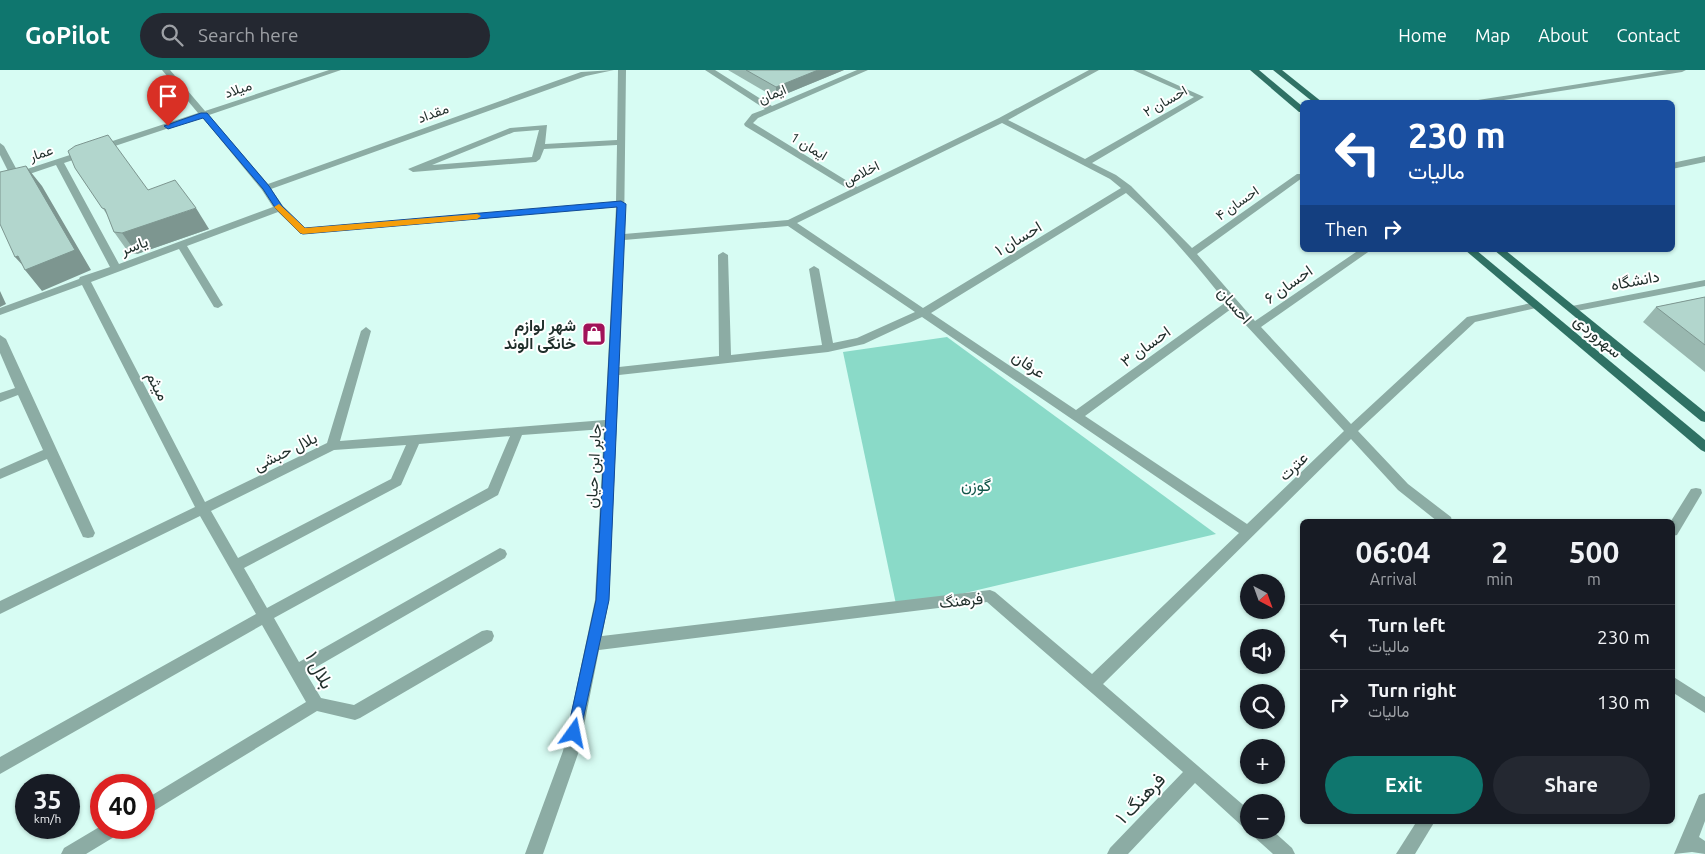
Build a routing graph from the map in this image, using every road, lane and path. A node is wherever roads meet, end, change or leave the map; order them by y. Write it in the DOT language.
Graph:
graph roads {
  1 [pos="166,70"];
  2 [pos="337,70"];
  3 [pos="610,70"];
  4 [pos="622,70"];
  5 [pos="709,70"];
  6 [pos="864,70"];
  7 [pos="1095,70"];
  8 [pos="1137,70"];
  9 [pos="1254,70"];
  10 [pos="1277,70"];
  11 [pos="1682,70"];
  12 [pos="1315,100"];
  13 [pos="1491,100"];
  14 [pos="1300,108"];
  15 [pos="772,109"];
  16 [pos="204,115"];
  17 [pos="1002,120"];
  18 [pos="748,124"];
  19 [pos="621,142"];
  20 [pos="0,146"];
  21 [pos="540,147"];
  22 [pos="1705,159"];
  23 [pos="58,162"];
  24 [pos="1085,163"];
  25 [pos="1675,165"];
  26 [pos="16,176"];
  27 [pos="1300,176"];
  28 [pos="0,180"];
  29 [pos="266,188"];
  30 [pos="1128,188"];
  31 [pos="857,191"];
  32 [pos="621,204"];
  33 [pos="279,208"];
  34 [pos="790,223"];
  35 [pos="620,237"];
  36 [pos="181,244"];
  37 [pos="1363,252"];
  38 [pos="1472,252"];
  39 [pos="1501,252"];
  40 [pos="1191,253"];
  41 [pos="723,255"];
  42 [pos="116,268"];
  43 [pos="814,269"];
  44 [pos="84,280"];
  45 [pos="1705,283"];
  46 [pos="1232,303"];
  47 [pos="218,305"];
  48 [pos="1536,305"];
  49 [pos="1572,309"];
  50 [pos="0,312"];
  51 [pos="923,313"];
  52 [pos="1254,327"];
  53 [pos="366,331"];
  54 [pos="0,339"];
  55 [pos="828,348"];
  56 [pos="725,360"];
  57 [pos="613,372"];
  58 [pos="20,390"];
  59 [pos="0,398"];
  60 [pos="1076,416"];
  61 [pos="1705,418"];
  62 [pos="611,424"];
  63 [pos="518,431"];
  64 [pos="1351,431"];
  65 [pos="415,440"];
  66 [pos="332,446"];
  67 [pos="1705,447"];
  68 [pos="51,452"];
  69 [pos="0,474"];
  70 [pos="1696,493"];
  71 [pos="202,508"];
  72 [pos="1444,519"];
  73 [pos="1675,527"];
  74 [pos="1248,532"];
  75 [pos="88,533"];
  76 [pos="500,554"];
  77 [pos="236,566"];
  78 [pos="0,608"];
  79 [pos="265,616"];
  80 [pos="487,636"];
  81 [pos="593,644"];
  82 [pos="297,671"];
  83 [pos="1093,684"];
  84 [pos="1675,685"];
  85 [pos="316,704"];
  86 [pos="1705,706"];
  87 [pos="0,766"];
  88 [pos="1194,772"];
  89 [pos="1705,801"];
  90 [pos="155,802"];
  91 [pos="1240,813"];
  92 [pos="1425,824"];
  93 [pos="95,839"];
  94 [pos="1269,839"];
  95 [pos="1686,847"];
  96 [pos="1705,851"];
  97 [pos="70,854"];
  98 [pos="534,854"];
  99 [pos="1116,854"];
  100 [pos="1286,854"];
  101 [pos="1405,854"];
  1 -- 16 [label="street"];
  2 -- 16 [label="street, میلاد"];
  3 -- 29 [label="street, مقداد"];
  4 -- 19 [label="street, جابر ابن حیان"];
  5 -- 15 [label="street"];
  6 -- 15 [label="street, ایمان"];
  7 -- 17 [label="street, اخلاص"];
  8 -- 24 [label="street, احسان ۲"];
  9 -- 14 [label="main road"];
  10 -- 12 [label="main road"];
  11 -- 13 [label="street"];
  15 -- 18 [label="street, ایمان"];
  16 -- 23 [label="street, عمار"];
  16 -- 29 [label="street"];
  17 -- 24 [label="street, احسان"];
  17 -- 31 [label="street, اخلاص"];
  18 -- 31 [label="street, ایمان 1"];
  19 -- 21 [label="street"];
  19 -- 32 [label="street, جابر ابن حیان"];
  20 -- 26 [label="street"];
  21 -- 21 [label="street"];
  22 -- 25 [label="street"];
  23 -- 26 [label="street, عمار"];
  23 -- 42 [label="street"];
  24 -- 30 [label="street, احسان"];
  26 -- 28 [label="street, عمار"];
  27 -- 40 [label="street, احسان ۴"];
  29 -- 33 [label="street"];
  30 -- 40 [label="street, احسان"];
  30 -- 51 [label="street, احسان ۱"];
  31 -- 34 [label="street, اخلاص"];
  32 -- 33 [label="street"];
  32 -- 35 [label="street, جابر ابن حیان"];
  33 -- 36 [label="street, یاسر"];
  34 -- 35 [label="street, اخلاص"];
  34 -- 51 [label="street, عرفان"];
  35 -- 57 [label="street, جابر ابن حیان"];
  36 -- 42 [label="street, یاسر"];
  36 -- 47 [label="street"];
  37 -- 52 [label="street, احسان ۶"];
  38 -- 48 [label="main road, سهروردی"];
  39 -- 49 [label="main road, سهروردی"];
  40 -- 46 [label="street, احسان"];
  41 -- 56 [label="street"];
  42 -- 44 [label="street, یاسر"];
  43 -- 55 [label="street"];
  44 -- 50 [label="street, یاسر"];
  44 -- 71 [label="street, میثم"];
  45 -- 49 [label="street, دانشگاه"];
  46 -- 52 [label="street, احسان"];
  46 -- 60 [label="street, احسان ۳"];
  48 -- 64 [label="street, عترت"];
  48 -- 67 [label="main road, سهروردی"];
  49 -- 61 [label="main road, سهروردی"];
  51 -- 55 [label="street, احسان ۱"];
  51 -- 60 [label="street, عرفان"];
  52 -- 64 [label="street, احسان"];
  53 -- 66 [label="street"];
  54 -- 58 [label="street"];
  55 -- 56 [label="street, احسان ۱"];
  56 -- 57 [label="street, احسان ۱"];
  57 -- 62 [label="street, جابر ابن حیان"];
  58 -- 59 [label="street"];
  58 -- 68 [label="street"];
  60 -- 74 [label="street, عرفان"];
  62 -- 63 [label="street, بلال حبشی"];
  62 -- 81 [label="street, جابر ابن حیان"];
  63 -- 65 [label="street, بلال حبشی"];
  63 -- 79 [label="street"];
  64 -- 72 [label="street, احسان"];
  64 -- 74 [label="street, عترت"];
  65 -- 66 [label="street, بلال حبشی"];
  65 -- 77 [label="street"];
  66 -- 71 [label="street, بلال حبشی"];
  68 -- 69 [label="street"];
  68 -- 75 [label="street"];
  70 -- 73 [label="street"];
  71 -- 77 [label="street, بلال ۱"];
  71 -- 78 [label="street, بلال حبشی"];
  74 -- 83 [label="street, عترت"];
  76 -- 82 [label="street"];
  77 -- 79 [label="street, بلال ۱"];
  79 -- 82 [label="street, بلال ۱"];
  79 -- 87 [label="street"];
  80 -- 85 [label="street"];
  81 -- 83 [label="street, فرهنگ"];
  81 -- 98 [label="street, جابر ابن حیان"];
  82 -- 85 [label="street, بلال ۱"];
  83 -- 88 [label="street, فرهنگ"];
  84 -- 86 [label="street"];
  85 -- 90 [label="street, بلال ۱"];
  88 -- 91 [label="street, فرهنگ"];
  88 -- 99 [label="street, فرهنگ ۱"];
  89 -- 95 [label="street"];
  92 -- 101 [label="street"];
  93 -- 97 [label="street"];
  94 -- 100 [label="street"];
  95 -- 96 [label="street"];
}
